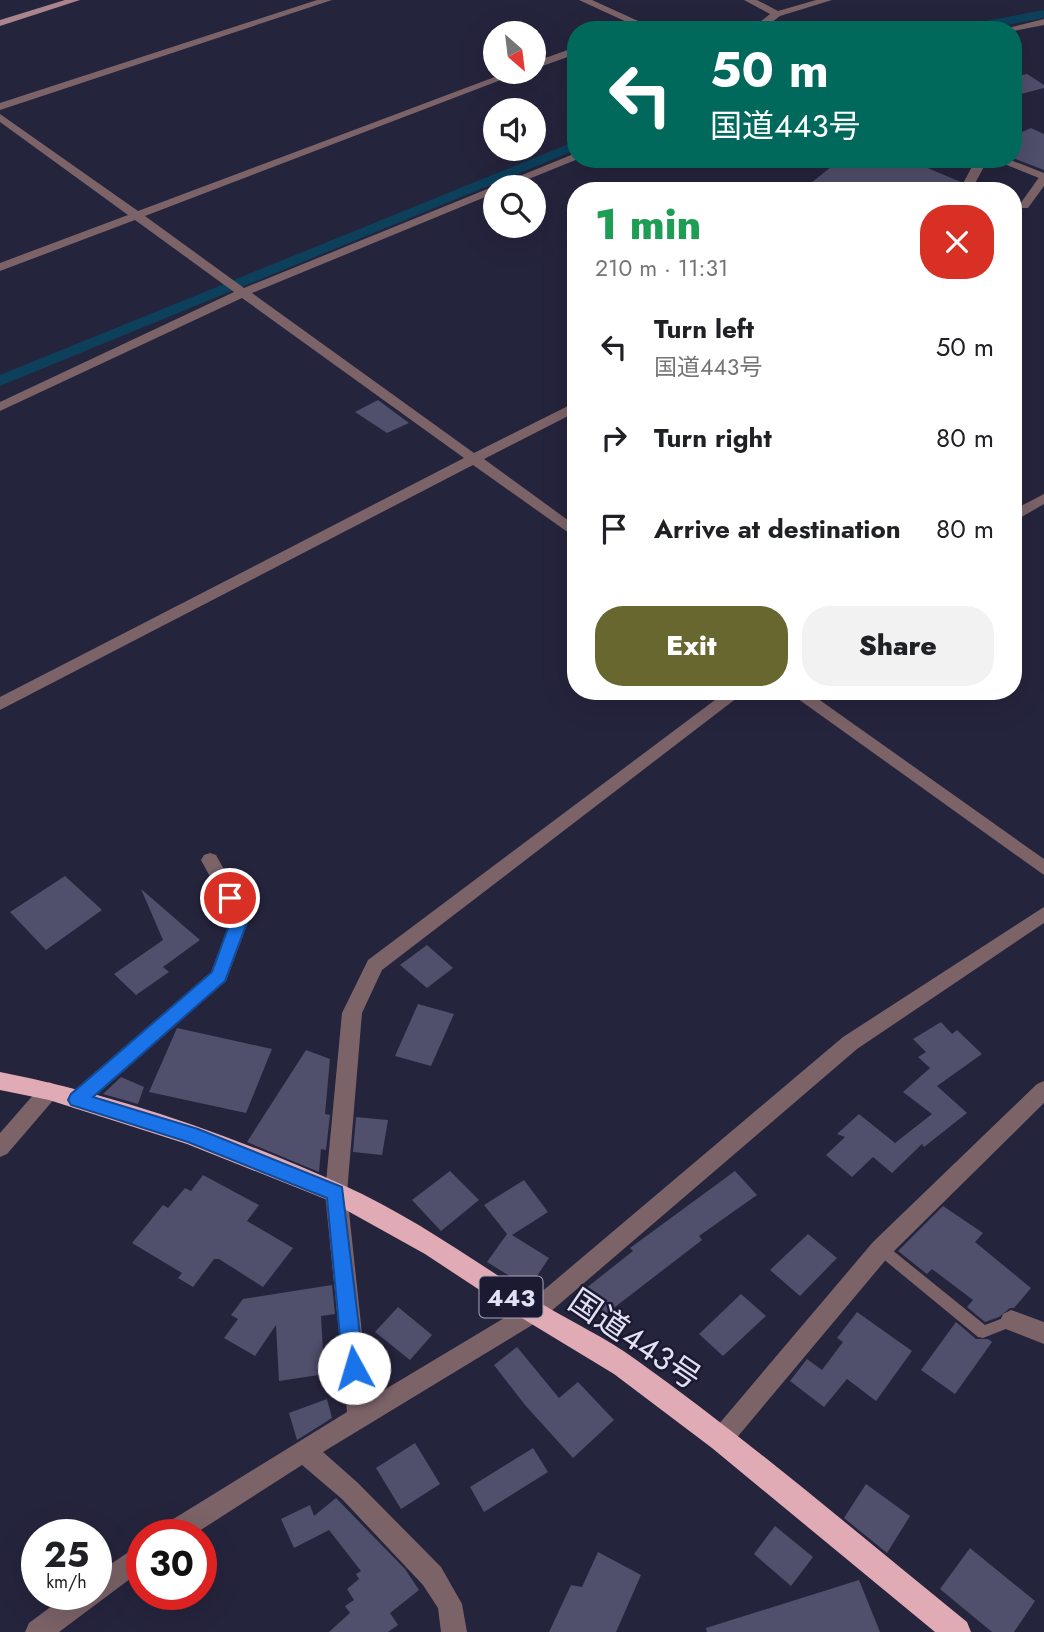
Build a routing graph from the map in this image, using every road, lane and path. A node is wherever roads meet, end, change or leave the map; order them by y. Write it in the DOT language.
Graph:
graph roads {
  1 [pos="75,0"];
  2 [pos="327,0"];
  3 [pos="584,0"];
  4 [pos="749,0"];
  5 [pos="824,0"];
  6 [pos="777,14"];
  7 [pos="631,21"];
  8 [pos="767,21"];
  9 [pos="1044,22"];
  10 [pos="0,23"];
  11 [pos="1022,27"];
  12 [pos="567,53"];
  13 [pos="546,61"];
  14 [pos="485,84"];
  15 [pos="0,107"];
  16 [pos="0,117"];
  17 [pos="567,160"];
  18 [pos="1020,168"];
  19 [pos="529,175"];
  20 [pos="1044,177"];
  21 [pos="483,194"];
  22 [pos="1024,206"];
  23 [pos="136,217"];
  24 [pos="0,267"];
  25 [pos="242,293"];
  26 [pos="0,407"];
  27 [pos="567,410"];
  28 [pos="472,458"];
  29 [pos="1044,498"];
  30 [pos="1022,511"];
  31 [pos="567,527"];
  32 [pos="726,700"];
  33 [pos="808,700"];
  34 [pos="0,704"];
  35 [pos="210,860"];
  36 [pos="1044,868"];
  37 [pos="1044,914"];
  38 [pos="0,1081"];
  39 [pos="1044,1090"];
  40 [pos="48,1091"];
  41 [pos="77,1100"];
  42 [pos="0,1148"];
  43 [pos="336,1193"];
  44 [pos="881,1249"];
  45 [pos="534,1312"];
  46 [pos="1011,1321"];
  47 [pos="1044,1334"];
  48 [pos="359,1418"];
  49 [pos="721,1439"];
  50 [pos="303,1451"];
  51 [pos="197,1519"];
  52 [pos="67,1610"];
  53 [pos="37,1632"];
  54 [pos="454,1632"];
  55 [pos="957,1632"];
  1 -- 10 [label="main road"];
  2 -- 15 [label="street"];
  3 -- 7 [label="street"];
  4 -- 6 [label="street"];
  5 -- 6 [label="street"];
  6 -- 8 [label="street"];
  9 -- 11 [label="street"];
  12 -- 13 [label="street"];
  14 -- 23 [label="street"];
  16 -- 23 [label="street"];
  17 -- 19 [label="street"];
  18 -- 20 [label="street"];
  20 -- 22 [label="street"];
  21 -- 25 [label="street"];
  23 -- 24 [label="street"];
  23 -- 25 [label="street"];
  25 -- 26 [label="street"];
  25 -- 28 [label="street"];
  27 -- 28 [label="street"];
  28 -- 31 [label="street"];
  28 -- 34 [label="street"];
  29 -- 30 [label="street"];
  32 -- 43 [label="street"];
  33 -- 36 [label="street"];
  35 -- 41 [label="street"];
  37 -- 45 [label="street"];
  38 -- 40 [label="highway, 国道443号 / 443"];
  39 -- 44 [label="street"];
  40 -- 41 [label="highway, 国道443号 / 443"];
  40 -- 42 [label="street"];
  41 -- 43 [label="highway, 国道443号 / 443"];
  43 -- 45 [label="highway, 国道443号 / 443"];
  43 -- 48 [label="street"];
  44 -- 46 [label="lane"];
  44 -- 49 [label="street"];
  45 -- 48 [label="street"];
  45 -- 49 [label="highway, 国道443号 / 443"];
  46 -- 47 [label="street"];
  48 -- 50 [label="street"];
  49 -- 55 [label="highway, 国道443号 / 443"];
  50 -- 51 [label="street"];
  50 -- 54 [label="street"];
  52 -- 53 [label="street"];
}
